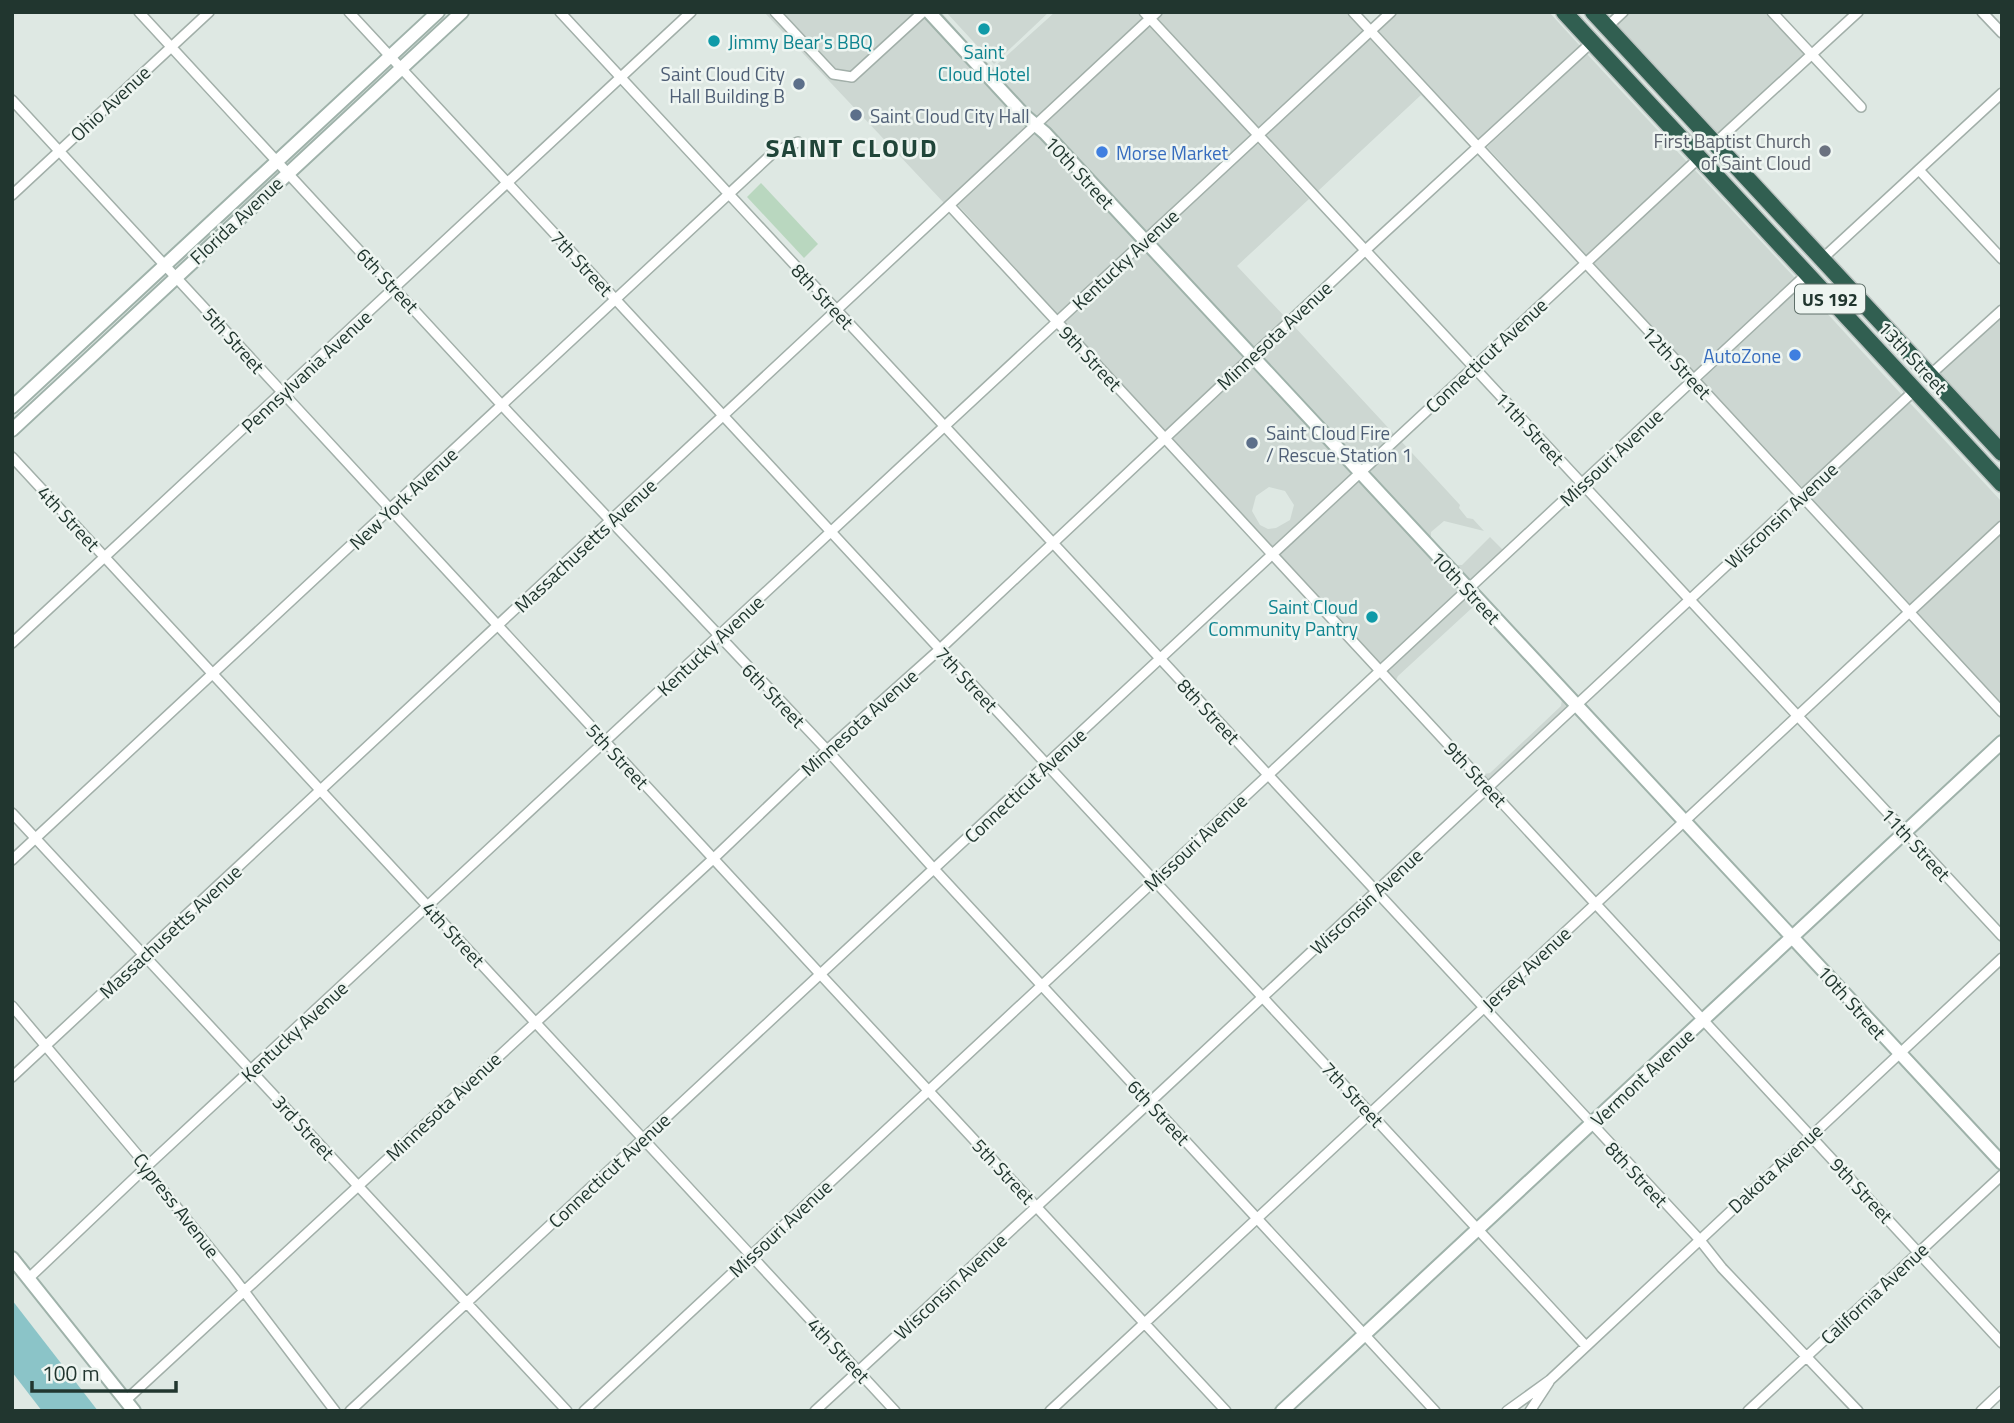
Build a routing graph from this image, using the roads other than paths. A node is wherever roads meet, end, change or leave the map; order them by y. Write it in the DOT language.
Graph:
graph roads {
  1 [pos="139,12"];
  2 [pos="209,12"];
  3 [pos="349,12"];
  4 [pos="438,12"];
  5 [pos="462,12"];
  6 [pos="560,12"];
  7 [pos="691,12"];
  8 [pos="775,12"];
  9 [pos="923,12"];
  10 [pos="929,12"];
  11 [pos="1353,12"];
  12 [pos="1391,12"];
  13 [pos="1564,12"];
  14 [pos="1576,12"];
  15 [pos="1593,12"];
  16 [pos="1623,12"];
  17 [pos="1772,12"];
  18 [pos="1858,12"];
  19 [pos="1982,12"];
  20 [pos="1150,14"];
  21 [pos="1607,27"];
  22 [pos="1371,31"];
  23 [pos="2002,33"];
  24 [pos="1592,43"];
  25 [pos="171,47"];
  26 [pos="1812,55"];
  27 [pos="390,57"];
  28 [pos="402,69"];
  29 [pos="620,77"];
  30 [pos="2002,93"];
  31 [pos="1669,96"];
  32 [pos="12,100"];
  33 [pos="1646,101"];
  34 [pos="1861,107"];
  35 [pos="1036,125"];
  36 [pos="1258,135"];
  37 [pos="798,142"];
  38 [pos="1715,144"];
  39 [pos="1479,147"];
  40 [pos="59,150"];
  41 [pos="1699,158"];
  42 [pos="278,161"];
  43 [pos="1919,170"];
  44 [pos="288,172"];
  45 [pos="508,183"];
  46 [pos="12,195"];
  47 [pos="729,195"];
  48 [pos="950,205"];
  49 [pos="1772,206"];
  50 [pos="1144,240"];
  51 [pos="1782,247"];
  52 [pos="1365,250"];
  53 [pos="1822,259"];
  54 [pos="2002,259"];
  55 [pos="1586,263"];
  56 [pos="165,265"];
  57 [pos="1807,274"];
  58 [pos="176,276"];
  59 [pos="1846,285"];
  60 [pos="395,287"];
  61 [pos="615,300"];
  62 [pos="2002,310"];
  63 [pos="837,311"];
  64 [pos="1057,322"];
  65 [pos="1252,357"];
  66 [pos="1892,365"];
  67 [pos="1473,366"];
  68 [pos="1930,376"];
  69 [pos="1694,380"];
  70 [pos="1915,390"];
  71 [pos="282,393"];
  72 [pos="1951,398"];
  73 [pos="503,405"];
  74 [pos="12,407"];
  75 [pos="724,416"];
  76 [pos="945,427"];
  77 [pos="12,430"];
  78 [pos="1165,438"];
  79 [pos="2002,453"];
  80 [pos="12,457"];
  81 [pos="1361,473"];
  82 [pos="1581,484"];
  83 [pos="2002,484"];
  84 [pos="1802,496"];
  85 [pos="390,510"];
  86 [pos="611,520"];
  87 [pos="2002,526"];
  88 [pos="831,532"];
  89 [pos="1052,544"];
  90 [pos="1272,555"];
  91 [pos="105,557"];
  92 [pos="1468,589"];
  93 [pos="1689,600"];
  94 [pos="1910,612"];
  95 [pos="499,626"];
  96 [pos="719,636"];
  97 [pos="12,643"];
  98 [pos="940,649"];
  99 [pos="1161,660"];
  100 [pos="1380,670"];
  101 [pos="213,675"];
  102 [pos="1577,705"];
  103 [pos="2002,712"];
  104 [pos="1797,716"];
  105 [pos="605,741"];
  106 [pos="2002,742"];
  107 [pos="827,750"];
  108 [pos="1047,765"];
  109 [pos="1268,774"];
  110 [pos="1488,787"];
  111 [pos="322,789"];
  112 [pos="12,813"];
  113 [pos="1684,821"];
  114 [pos="1905,832"];
  115 [pos="36,838"];
  116 [pos="713,859"];
  117 [pos="12,860"];
  118 [pos="934,869"];
  119 [pos="1155,880"];
  120 [pos="1376,892"];
  121 [pos="1596,903"];
  122 [pos="428,906"];
  123 [pos="2002,936"];
  124 [pos="1792,937"];
  125 [pos="144,955"];
  126 [pos="2002,958"];
  127 [pos="821,975"];
  128 [pos="1042,986"];
  129 [pos="1262,997"];
  130 [pos="12,1006"];
  131 [pos="1483,1008"];
  132 [pos="1703,1020"];
  133 [pos="535,1021"];
  134 [pos="47,1045"];
  135 [pos="1899,1054"];
  136 [pos="251,1071"];
  137 [pos="12,1077"];
  138 [pos="929,1091"];
  139 [pos="1150,1102"];
  140 [pos="1370,1113"];
  141 [pos="1591,1124"];
  142 [pos="1811,1135"];
  143 [pos="643,1138"];
  144 [pos="2002,1163"];
  145 [pos="145,1168"];
  146 [pos="2002,1175"];
  147 [pos="358,1185"];
  148 [pos="1037,1206"];
  149 [pos="1258,1218"];
  150 [pos="1478,1229"];
  151 [pos="1699,1240"];
  152 [pos="1919,1251"];
  153 [pos="751,1255"];
  154 [pos="12,1258"];
  155 [pos="29,1278"];
  156 [pos="243,1292"];
  157 [pos="467,1303"];
  158 [pos="1144,1324"];
  159 [pos="1366,1334"];
  160 [pos="2002,1343"];
  161 [pos="1585,1345"];
  162 [pos="1807,1355"];
  163 [pos="858,1371"];
  164 [pos="1550,1380"];
  165 [pos="2002,1391"];
  166 [pos="130,1406"];
  167 [pos="335,1411"];
  168 [pos="350,1411"];
  169 [pos="567,1411"];
  170 [pos="584,1411"];
  171 [pos="815,1411"];
  172 [pos="895,1411"];
  173 [pos="1050,1411"];
  174 [pos="1226,1411"];
  175 [pos="1282,1411"];
  176 [pos="1435,1411"];
  177 [pos="1507,1411"];
  178 [pos="1530,1411"];
  179 [pos="1748,1411"];
  180 [pos="1858,1411"];
  181 [pos="1981,1411"];
  1 -- 25 [label="street, 6th Street"];
  2 -- 25 [label="street, Ohio Avenue"];
  3 -- 27 [label="street, 7th Street"];
  4 -- 27 [label="street, Florida Avenue"];
  5 -- 28 [label="street, Florida Avenue"];
  6 -- 29 [label="street, 8th Street"];
  7 -- 29 [label="street, Pennsylvania Avenue"];
  8 -- 9 [label="street"];
  10 -- 35 [label="street, 10th Street"];
  11 -- 22 [label="street, 12th Street"];
  12 -- 22 [label="street, Kentucky Avenue"];
  13 -- 24 [label="highway, 13th Street / US 192"];
  14 -- 21 [label="highway"];
  15 -- 21 [label="highway, 13th Street / US 192"];
  16 -- 21 [label="street"];
  17 -- 26 [label="street"];
  18 -- 26 [label="street"];
  19 -- 23 [label="street"];
  20 -- 35 [label="street, Massachusetts Avenue"];
  20 -- 36 [label="street, 11th Street"];
  21 -- 31 [label="highway, 13th Street / US 192"];
  22 -- 36 [label="street, Kentucky Avenue"];
  22 -- 39 [label="street, 12th Street"];
  24 -- 31 [label="highway"];
  24 -- 33 [label="highway, 13th Street / US 192"];
  24 -- 39 [label="street, Minnesota Avenue"];
  25 -- 40 [label="street, Ohio Avenue"];
  25 -- 42 [label="street, 6th Street"];
  26 -- 34 [label="street"];
  26 -- 38 [label="street"];
  27 -- 28 [label="street, 7th Street"];
  27 -- 42 [label="street, Florida Avenue"];
  28 -- 44 [label="street, Florida Avenue"];
  28 -- 45 [label="street, 7th Street"];
  29 -- 45 [label="street, Pennsylvania Avenue"];
  29 -- 47 [label="street, 8th Street"];
  30 -- 43 [label="street"];
  31 -- 38 [label="highway, 13th Street / US 192"];
  32 -- 40 [label="street, 5th Street"];
  33 -- 38 [label="highway"];
  33 -- 41 [label="highway, 13th Street / US 192"];
  35 -- 48 [label="street, Massachusetts Avenue"];
  35 -- 50 [label="street, 10th Street"];
  36 -- 50 [label="street, Kentucky Avenue"];
  36 -- 52 [label="street, 11th Street"];
  37 -- 47 [label="street, New York Avenue"];
  38 -- 49 [label="highway, 13th Street / US 192"];
  39 -- 52 [label="street, Minnesota Avenue"];
  39 -- 55 [label="street, 12th Street"];
  40 -- 46 [label="street, Ohio Avenue"];
  40 -- 56 [label="street, 5th Street"];
  41 -- 49 [label="highway"];
  41 -- 51 [label="highway, 13th Street / US 192"];
  41 -- 55 [label="street, Connecticut Avenue"];
  42 -- 44 [label="street, 6th Street"];
  42 -- 56 [label="street, Florida Avenue"];
  43 -- 53 [label="street"];
  43 -- 54 [label="street"];
  44 -- 58 [label="street, Florida Avenue"];
  44 -- 60 [label="street, 6th Street"];
  45 -- 60 [label="street, Pennsylvania Avenue"];
  45 -- 61 [label="street, 7th Street"];
  47 -- 61 [label="street, New York Avenue"];
  47 -- 63 [label="street, 8th Street"];
  48 -- 63 [label="street, Massachusetts Avenue"];
  48 -- 64 [label="street, 9th Street"];
  49 -- 53 [label="highway, 13th Street / US 192"];
  50 -- 64 [label="street, Kentucky Avenue"];
  50 -- 65 [label="street, 10th Street"];
  51 -- 53 [label="highway"];
  51 -- 57 [label="highway, 13th Street / US 192"];
  52 -- 65 [label="street, Minnesota Avenue"];
  52 -- 67 [label="street, 11th Street"];
  53 -- 59 [label="highway, 13th Street / US 192"];
  55 -- 67 [label="street, Connecticut Avenue"];
  55 -- 69 [label="street, 12th Street"];
  56 -- 58 [label="street, 5th Street"];
  56 -- 74 [label="street, Florida Avenue"];
  57 -- 59 [label="highway"];
  57 -- 66 [label="highway, 13th Street / US 192"];
  57 -- 69 [label="street, Missouri Avenue"];
  58 -- 71 [label="street, 5th Street"];
  58 -- 77 [label="street, Florida Avenue"];
  59 -- 68 [label="highway, 13th Street / US 192"];
  60 -- 71 [label="street, Pennsylvania Avenue"];
  60 -- 73 [label="street, 6th Street"];
  61 -- 73 [label="street, New York Avenue"];
  61 -- 75 [label="street, 7th Street"];
  62 -- 68 [label="street"];
  63 -- 75 [label="street, Massachusetts Avenue"];
  63 -- 76 [label="street, 8th Street"];
  64 -- 76 [label="street, Kentucky Avenue"];
  64 -- 78 [label="street, 9th Street"];
  65 -- 78 [label="street, Minnesota Avenue"];
  65 -- 81 [label="street, 10th Street"];
  66 -- 68 [label="highway"];
  66 -- 70 [label="highway, 13th Street / US 192"];
  67 -- 81 [label="street, Connecticut Avenue"];
  67 -- 82 [label="street, 11th Street"];
  68 -- 72 [label="highway, 13th Street / US 192"];
  69 -- 82 [label="street, Missouri Avenue"];
  69 -- 84 [label="street, 12th Street"];
  70 -- 72 [label="highway"];
  70 -- 83 [label="highway, 13th Street / US 192"];
  70 -- 84 [label="street, Wisconsin Avenue"];
  71 -- 85 [label="street, 5th Street"];
  71 -- 91 [label="street, Pennsylvania Avenue"];
  72 -- 79 [label="highway, 13th Street / US 192"];
  73 -- 85 [label="street, New York Avenue"];
  73 -- 86 [label="street, 6th Street"];
  75 -- 86 [label="street, Massachusetts Avenue"];
  75 -- 88 [label="street, 7th Street"];
  76 -- 88 [label="street, Kentucky Avenue"];
  76 -- 89 [label="street, 8th Street"];
  78 -- 89 [label="street, Minnesota Avenue"];
  78 -- 90 [label="street, 9th Street"];
  80 -- 91 [label="street, 4th Street"];
  81 -- 90 [label="street, Connecticut Avenue"];
  81 -- 92 [label="street, 10th Street"];
  82 -- 92 [label="street, Missouri Avenue"];
  82 -- 93 [label="street, 11th Street"];
  84 -- 93 [label="street, Wisconsin Avenue"];
  84 -- 94 [label="street, 12th Street"];
  85 -- 95 [label="street, 5th Street"];
  85 -- 101 [label="street, New York Avenue"];
  86 -- 95 [label="street, Massachusetts Avenue"];
  86 -- 96 [label="street, 6th Street"];
  87 -- 94 [label="street, Jersey Avenue"];
  88 -- 96 [label="street, Kentucky Avenue"];
  88 -- 98 [label="street, 7th Street"];
  89 -- 98 [label="street, Minnesota Avenue"];
  89 -- 99 [label="street, 8th Street"];
  90 -- 99 [label="street, Connecticut Avenue"];
  90 -- 100 [label="street, 9th Street"];
  91 -- 97 [label="street, Pennsylvania Avenue"];
  91 -- 101 [label="street, 4th Street"];
  92 -- 100 [label="street, Missouri Avenue"];
  92 -- 102 [label="street, 10th Street"];
  93 -- 102 [label="street, Wisconsin Avenue"];
  93 -- 104 [label="street, 11th Street"];
  94 -- 103 [label="street, 12th Street"];
  94 -- 104 [label="street, Jersey Avenue"];
  95 -- 105 [label="street, 5th Street"];
  95 -- 111 [label="street, Massachusetts Avenue"];
  96 -- 105 [label="street, Kentucky Avenue"];
  96 -- 107 [label="street, 6th Street"];
  98 -- 107 [label="street, Minnesota Avenue"];
  98 -- 108 [label="street, 7th Street"];
  99 -- 108 [label="street, Connecticut Avenue"];
  99 -- 109 [label="street, 8th Street"];
  100 -- 109 [label="street, Missouri Avenue"];
  100 -- 110 [label="street, 9th Street"];
  101 -- 111 [label="street, 4th Street"];
  101 -- 115 [label="street, New York Avenue"];
  102 -- 110 [label="street, Wisconsin Avenue"];
  102 -- 113 [label="street, 10th Street"];
  104 -- 113 [label="street, Jersey Avenue"];
  104 -- 114 [label="street, 11th Street"];
  105 -- 116 [label="street, 5th Street"];
  105 -- 122 [label="street, Kentucky Avenue"];
  106 -- 114 [label="street, Vermont Avenue"];
  107 -- 116 [label="street, Minnesota Avenue"];
  107 -- 118 [label="street, 6th Street"];
  108 -- 118 [label="street, Connecticut Avenue"];
  108 -- 119 [label="street, 7th Street"];
  109 -- 119 [label="street, Missouri Avenue"];
  109 -- 120 [label="street, 8th Street"];
  110 -- 120 [label="street, Wisconsin Avenue"];
  110 -- 121 [label="street, 9th Street"];
  111 -- 122 [label="street, 4th Street"];
  111 -- 125 [label="street, Massachusetts Avenue"];
  112 -- 115 [label="street, 3rd Street"];
  113 -- 121 [label="street, Jersey Avenue"];
  113 -- 124 [label="street, 10th Street"];
  114 -- 123 [label="street, 11th Street"];
  114 -- 124 [label="street, Vermont Avenue"];
  115 -- 117 [label="street, New York Avenue"];
  115 -- 125 [label="street, 3rd Street"];
  116 -- 127 [label="street, 5th Street"];
  116 -- 133 [label="street, Minnesota Avenue"];
  118 -- 127 [label="street, Connecticut Avenue"];
  118 -- 128 [label="street, 6th Street"];
  119 -- 128 [label="street, Missouri Avenue"];
  119 -- 129 [label="street, 7th Street"];
  120 -- 129 [label="street, Wisconsin Avenue"];
  120 -- 131 [label="street, 8th Street"];
  121 -- 131 [label="street, Jersey Avenue"];
  121 -- 132 [label="street, 9th Street"];
  122 -- 133 [label="street, 4th Street"];
  122 -- 136 [label="street, Kentucky Avenue"];
  124 -- 132 [label="street, Vermont Avenue"];
  124 -- 135 [label="street, 10th Street"];
  125 -- 134 [label="street, Massachusetts Avenue"];
  125 -- 136 [label="street, 3rd Street"];
  126 -- 135 [label="street, Dakota Avenue"];
  127 -- 138 [label="street, 5th Street"];
  127 -- 143 [label="street, Connecticut Avenue"];
  128 -- 138 [label="street, Missouri Avenue"];
  128 -- 139 [label="street, 6th Street"];
  129 -- 139 [label="street, Wisconsin Avenue"];
  129 -- 140 [label="street, 7th Street"];
  130 -- 134 [label="street, Cypress Avenue"];
  131 -- 140 [label="street, Jersey Avenue"];
  131 -- 141 [label="street, 8th Street"];
  132 -- 141 [label="street, Vermont Avenue"];
  132 -- 142 [label="street, 9th Street"];
  133 -- 143 [label="street, 4th Street"];
  133 -- 147 [label="street, Minnesota Avenue"];
  134 -- 137 [label="street, Massachusetts Avenue"];
  134 -- 145 [label="street, Cypress Avenue"];
  135 -- 142 [label="street, Dakota Avenue"];
  135 -- 144 [label="street, 10th Street"];
  136 -- 145 [label="street, Kentucky Avenue"];
  136 -- 147 [label="street, 3rd Street"];
  138 -- 148 [label="street, 5th Street"];
  138 -- 153 [label="street, Missouri Avenue"];
  139 -- 148 [label="street, Wisconsin Avenue"];
  139 -- 149 [label="street, 6th Street"];
  140 -- 149 [label="street, Jersey Avenue"];
  140 -- 150 [label="street, 7th Street"];
  141 -- 150 [label="street, Vermont Avenue"];
  141 -- 151 [label="street, 8th Street"];
  142 -- 151 [label="street, Dakota Avenue"];
  142 -- 152 [label="street, 9th Street"];
  143 -- 153 [label="street, 4th Street"];
  143 -- 157 [label="street, Connecticut Avenue"];
  145 -- 155 [label="street, Kentucky Avenue"];
  145 -- 156 [label="street, Cypress Avenue"];
  146 -- 152 [label="street, California Avenue"];
  147 -- 156 [label="street, Minnesota Avenue"];
  147 -- 157 [label="street, 3rd Street"];
  148 -- 158 [label="street, 5th Street"];
  148 -- 163 [label="street, Wisconsin Avenue"];
  149 -- 158 [label="street, Jersey Avenue"];
  149 -- 159 [label="street, 6th Street"];
  150 -- 159 [label="street, Vermont Avenue"];
  150 -- 161 [label="street, 7th Street"];
  151 -- 161 [label="street, Dakota Avenue"];
  151 -- 162 [label="street, 8th Street"];
  152 -- 160 [label="street, 9th Street"];
  152 -- 162 [label="street, California Avenue"];
  153 -- 163 [label="street, 4th Street"];
  153 -- 170 [label="street, Missouri Avenue"];
  154 -- 155 [label="street"];
  155 -- 166 [label="street"];
  156 -- 166 [label="street, Minnesota Avenue"];
  156 -- 167 [label="street, Cypress Avenue"];
  157 -- 168 [label="street, Connecticut Avenue"];
  157 -- 169 [label="street, 3rd Street"];
  158 -- 173 [label="street, Jersey Avenue"];
  158 -- 174 [label="street, 5th Street"];
  159 -- 175 [label="street, Vermont Avenue"];
  159 -- 176 [label="street, 6th Street"];
  161 -- 164 [label="street, Dakota Avenue"];
  162 -- 179 [label="street, California Avenue"];
  162 -- 180 [label="street, 8th Street"];
  163 -- 171 [label="street, Wisconsin Avenue"];
  163 -- 172 [label="street, 4th Street"];
  164 -- 177 [label="street, Dakota Avenue"];
  164 -- 178 [label="street, Dakota Avenue"];
  165 -- 181 [label="street"];
}
